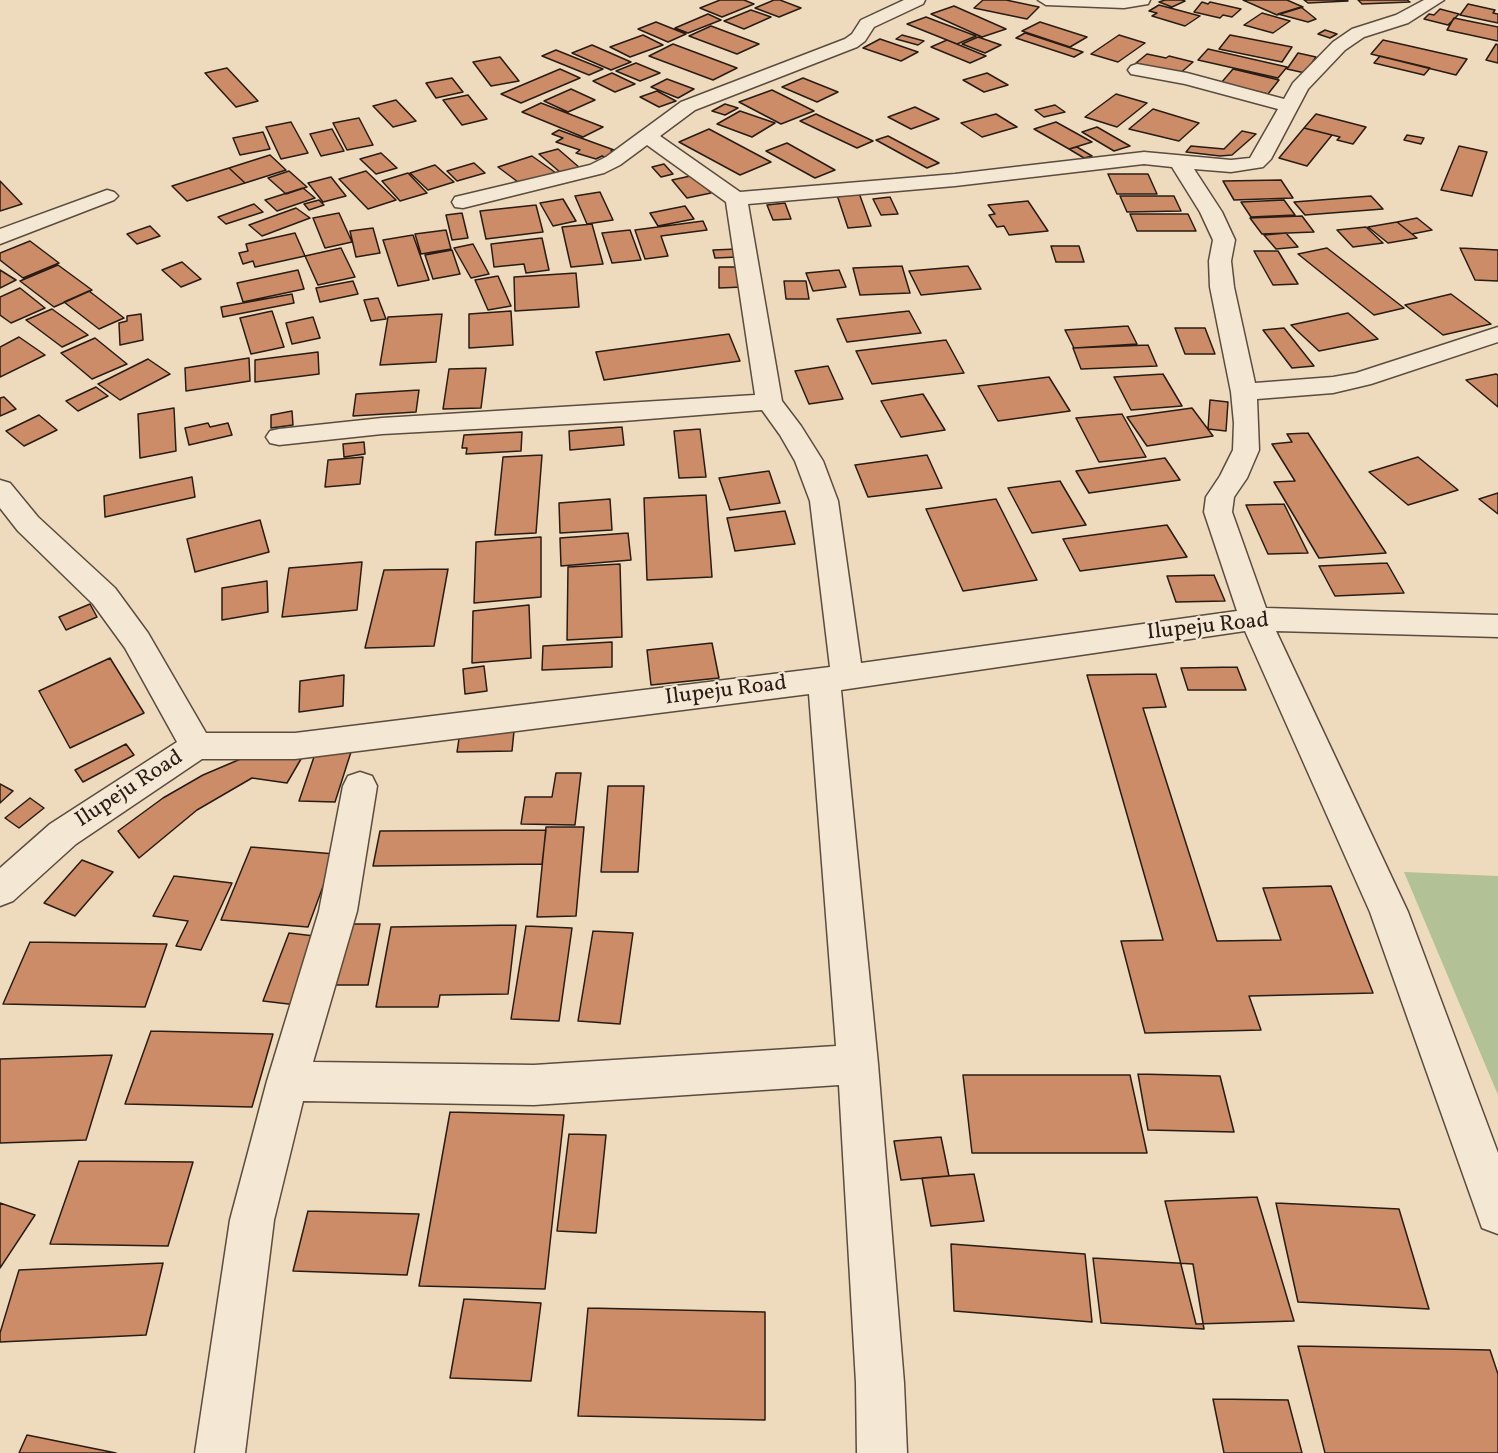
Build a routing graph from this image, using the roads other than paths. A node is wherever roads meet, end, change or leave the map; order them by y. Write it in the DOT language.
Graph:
graph roads {
  1 [pos="917,0"];
  2 [pos="1046,0"];
  3 [pos="1142,0"];
  4 [pos="1436,0"];
  5 [pos="1137,70"];
  6 [pos="1291,107"];
  7 [pos="647,136"];
  8 [pos="1178,160"];
  9 [pos="107,196"];
  10 [pos="736,199"];
  11 [pos="464,202"];
  12 [pos="0,237"];
  13 [pos="1498,334"];
  14 [pos="1244,392"];
  15 [pos="769,402"];
  16 [pos="279,437"];
  17 [pos="0,489"];
  18 [pos="1255,620"];
  19 [pos="1498,626"];
  20 [pos="836,678"];
  21 [pos="196,746"];
  22 [pos="360,786"];
  23 [pos="0,890"];
  24 [pos="858,1064"];
  25 [pos="287,1081"];
  26 [pos="1498,1212"];
  27 [pos="220,1453"];
  28 [pos="882,1453"];
  1 -- 7 [label="street"];
  2 -- 3 [label="street"];
  4 -- 6 [label="street"];
  5 -- 6 [label="street"];
  6 -- 8 [label="street"];
  7 -- 10 [label="street"];
  7 -- 11 [label="street"];
  8 -- 10 [label="street"];
  8 -- 14 [label="street"];
  9 -- 12 [label="street"];
  10 -- 15 [label="street"];
  13 -- 14 [label="street"];
  14 -- 18 [label="street"];
  15 -- 16 [label="street"];
  15 -- 20 [label="street"];
  17 -- 21 [label="street"];
  18 -- 19 [label="street, Ilupeju Road"];
  18 -- 20 [label="street, Ilupeju Road"];
  18 -- 26 [label="street"];
  20 -- 21 [label="street, Ilupeju Road"];
  20 -- 24 [label="street"];
  21 -- 23 [label="street, Ilupeju Road"];
  22 -- 25 [label="street"];
  24 -- 25 [label="street"];
  24 -- 28 [label="street"];
  25 -- 27 [label="street"];
}
